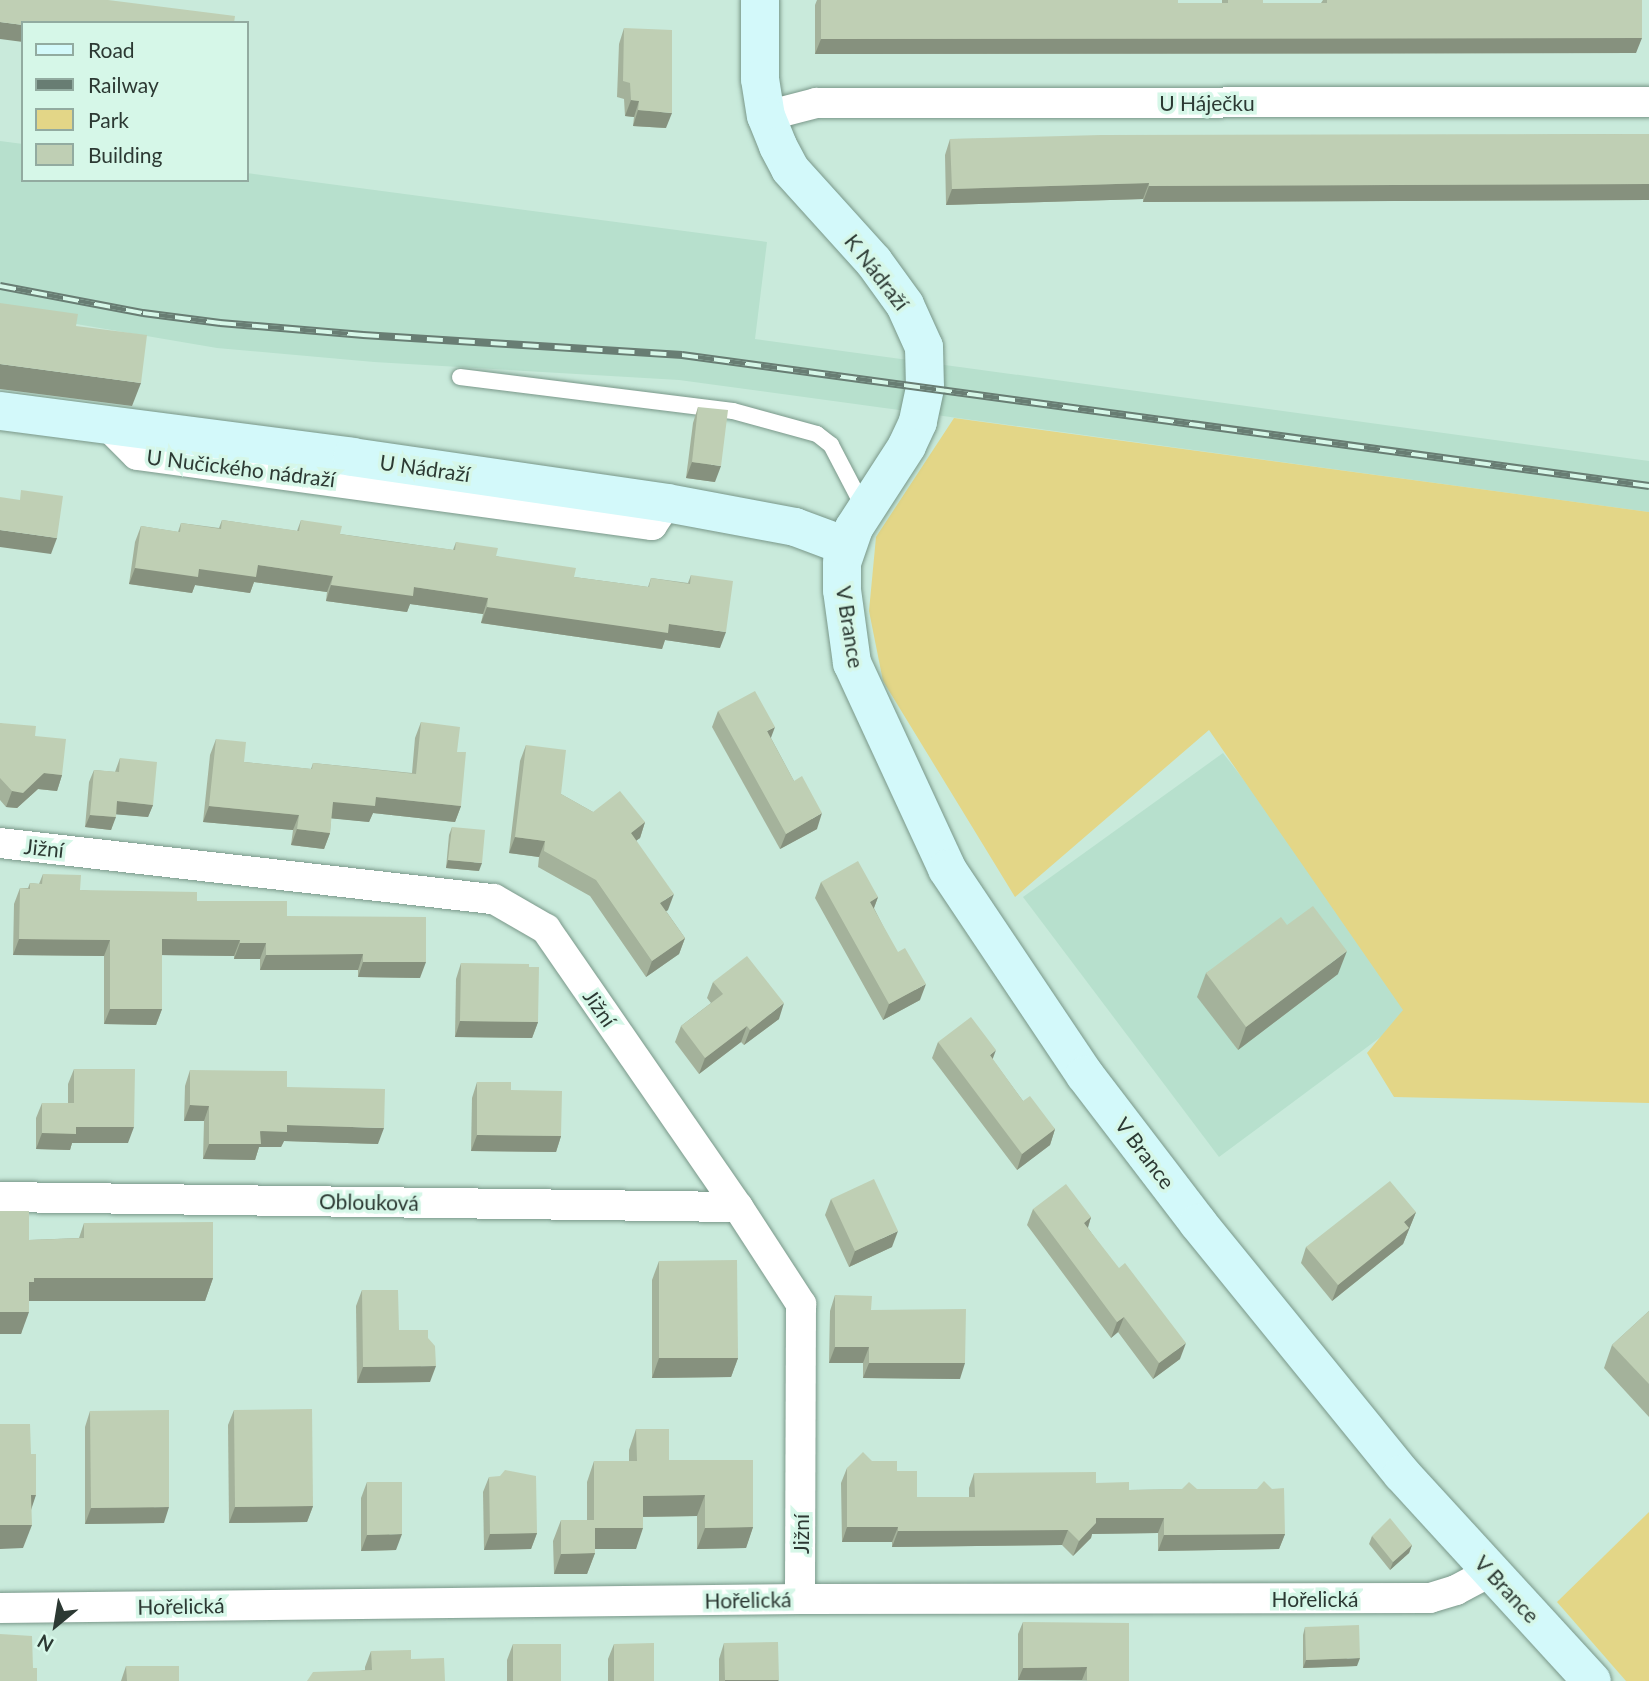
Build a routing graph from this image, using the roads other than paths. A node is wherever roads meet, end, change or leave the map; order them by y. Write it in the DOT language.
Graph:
graph roads {
  1 [pos="760,0"];
  2 [pos="1649,102"];
  3 [pos="766,116"];
  4 [pos="460,377"];
  5 [pos="0,411"];
  6 [pos="865,510"];
  7 [pos="846,546"];
  8 [pos="0,843"];
  9 [pos="0,1197"];
  10 [pos="738,1207"];
  11 [pos="1490,1571"];
  12 [pos="800,1599"];
  13 [pos="0,1608"];
  14 [pos="1592,1681"];
  1 -- 3 [label="main road, K Nádraží"];
  2 -- 3 [label="street, U Háječku"];
  3 -- 6 [label="main road, K Nádraží"];
  4 -- 6 [label="lane"];
  5 -- 7 [label="main road, U Nádraží"];
  6 -- 7 [label="main road, K Nádraží"];
  7 -- 11 [label="main road, V Brance"];
  8 -- 10 [label="street, Jižní"];
  9 -- 10 [label="street, Oblouková"];
  10 -- 12 [label="street, Jižní"];
  11 -- 12 [label="street, Hořelická"];
  11 -- 14 [label="main road, V Brance"];
  12 -- 13 [label="street, Hořelická"];
}
